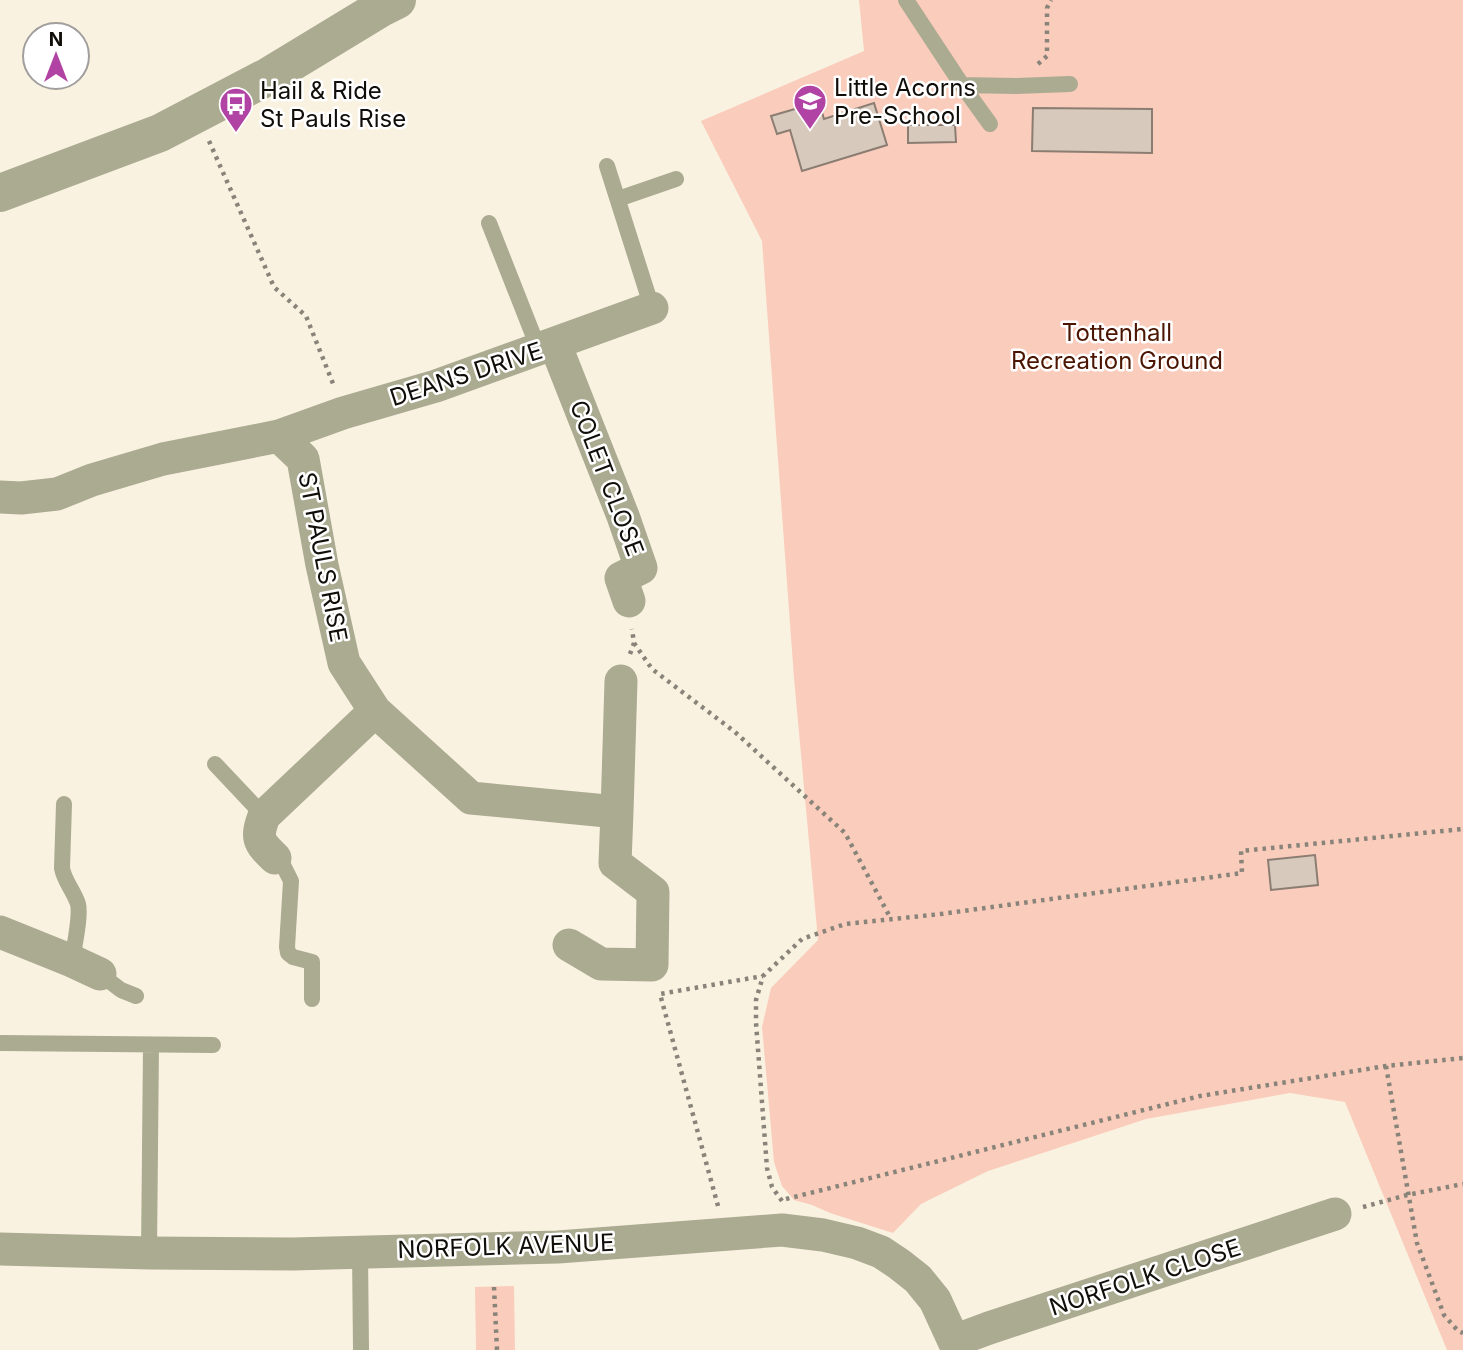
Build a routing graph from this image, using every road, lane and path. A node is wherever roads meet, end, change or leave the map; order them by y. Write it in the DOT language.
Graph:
graph roads {
  1 [pos="397,0"];
  2 [pos="906,0"];
  3 [pos="1051,0"];
  4 [pos="1031,72"];
  5 [pos="1070,84"];
  6 [pos="962,85"];
  7 [pos="197,115"];
  8 [pos="990,124"];
  9 [pos="607,166"];
  10 [pos="676,179"];
  11 [pos="0,192"];
  12 [pos="618,199"];
  13 [pos="489,223"];
  14 [pos="652,309"];
  15 [pos="547,347"];
  16 [pos="343,413"];
  17 [pos="279,436"];
  18 [pos="0,496"];
  19 [pos="629,601"];
  20 [pos="634,643"];
  21 [pos="621,681"];
  22 [pos="375,711"];
  23 [pos="215,764"];
  24 [pos="64,804"];
  25 [pos="617,812"];
  26 [pos="264,816"];
  27 [pos="1463,829"];
  28 [pos="275,858"];
  29 [pos="891,919"];
  30 [pos="0,932"];
  31 [pos="569,945"];
  32 [pos="86,967"];
  33 [pos="763,976"];
  34 [pos="136,996"];
  35 [pos="312,999"];
  36 [pos="0,1043"];
  37 [pos="151,1045"];
  38 [pos="213,1045"];
  39 [pos="1463,1058"];
  40 [pos="1386,1066"];
  41 [pos="1463,1184"];
  42 [pos="1407,1195"];
  43 [pos="1335,1214"];
  44 [pos="782,1215"];
  45 [pos="725,1234"];
  46 [pos="0,1249"];
  47 [pos="360,1252"];
  48 [pos="149,1253"];
  49 [pos="494,1287"];
  50 [pos="1463,1333"];
  51 [pos="956,1345"];
  52 [pos="361,1350"];
  53 [pos="497,1350"];
  1 -- 7 [label="street"];
  2 -- 6 [label="lane"];
  3 -- 4 [label="path"];
  5 -- 6 [label="lane"];
  6 -- 8 [label="lane"];
  7 -- 11 [label="street"];
  7 -- 16 [label="path"];
  9 -- 12 [label="lane"];
  10 -- 12 [label="lane"];
  12 -- 14 [label="lane"];
  13 -- 15 [label="lane"];
  14 -- 15 [label="street, DEANS DRIVE"];
  15 -- 16 [label="street, DEANS DRIVE"];
  15 -- 19 [label="street, COLET CLOSE"];
  16 -- 17 [label="street, DEANS DRIVE"];
  17 -- 18 [label="street"];
  17 -- 22 [label="street, ST PAULS RISE"];
  19 -- 20 [label="path"];
  20 -- 21 [label="path"];
  20 -- 29 [label="path"];
  21 -- 25 [label="street"];
  22 -- 25 [label="street, ST PAULS RISE"];
  22 -- 26 [label="street"];
  23 -- 26 [label="lane"];
  24 -- 32 [label="lane"];
  25 -- 31 [label="street"];
  26 -- 28 [label="street"];
  27 -- 29 [label="path"];
  28 -- 35 [label="lane"];
  29 -- 33 [label="path"];
  30 -- 32 [label="street"];
  32 -- 34 [label="lane"];
  33 -- 44 [label="path"];
  33 -- 45 [label="path"];
  36 -- 37 [label="lane"];
  37 -- 38 [label="lane"];
  37 -- 48 [label="lane"];
  39 -- 40 [label="path"];
  40 -- 42 [label="path"];
  40 -- 44 [label="path"];
  41 -- 42 [label="path"];
  42 -- 43 [label="path"];
  42 -- 50 [label="path"];
  43 -- 51 [label="street, NORFOLK CLOSE"];
  44 -- 45 [label="street, NORFOLK AVENUE"];
  44 -- 51 [label="street, NORFOLK AVENUE"];
  45 -- 47 [label="street, NORFOLK AVENUE"];
  46 -- 48 [label="street, NORFOLK AVENUE"];
  47 -- 48 [label="street, NORFOLK AVENUE"];
  47 -- 52 [label="lane"];
  49 -- 53 [label="path"];
}
